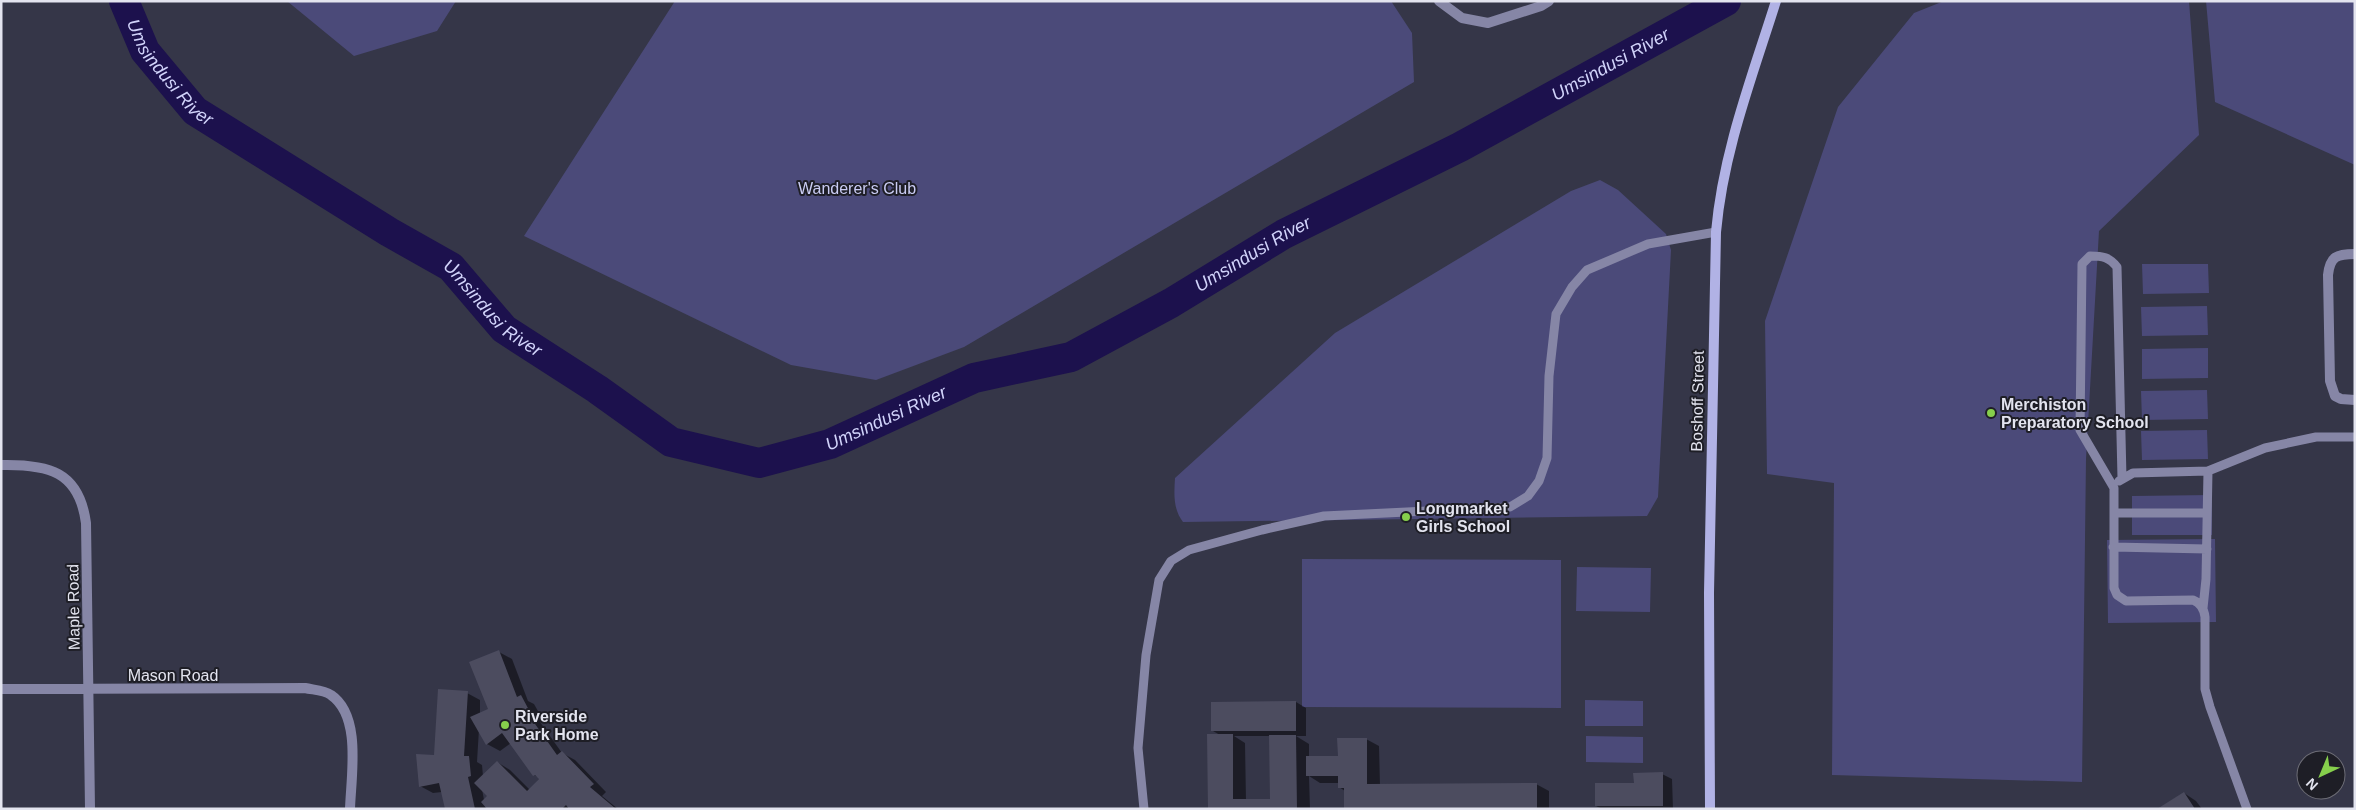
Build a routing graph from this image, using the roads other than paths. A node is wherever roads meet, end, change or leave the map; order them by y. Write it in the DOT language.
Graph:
graph roads {
  1 [pos="1439,1"];
  2 [pos="1549,1"];
  3 [pos="1776,1"];
  4 [pos="1716,232"];
  5 [pos="2355,254"];
  6 [pos="2355,400"];
  7 [pos="2355,437"];
  8 [pos="1,465"];
  9 [pos="2208,471"];
  10 [pos="2122,478"];
  11 [pos="2114,488"];
  12 [pos="2115,513"];
  13 [pos="2207,513"];
  14 [pos="2114,547"];
  15 [pos="2207,549"];
  16 [pos="2203,608"];
  17 [pos="1,689"];
  18 [pos="90,690"];
  19 [pos="90,809"];
  20 [pos="350,809"];
  21 [pos="1144,809"];
  22 [pos="1710,809"];
  23 [pos="2248,809"];
  1 -- 2 [label="street"];
  3 -- 4 [label="main road, Boshoff Street"];
  4 -- 21 [label="lane"];
  4 -- 22 [label="main road, Boshoff Street"];
  5 -- 6 [label="street"];
  7 -- 9 [label="lane"];
  8 -- 18 [label="street, Maple Road"];
  9 -- 10 [label="lane"];
  9 -- 13 [label="lane"];
  10 -- 11 [label="lane"];
  10 -- 11 [label="lane"];
  11 -- 12 [label="lane"];
  12 -- 13 [label="lane"];
  12 -- 14 [label="lane"];
  13 -- 15 [label="lane"];
  14 -- 15 [label="lane"];
  14 -- 16 [label="lane"];
  15 -- 16 [label="lane"];
  16 -- 23 [label="lane"];
  17 -- 18 [label="street, Mason Road"];
  18 -- 19 [label="street, Maple Road"];
  18 -- 20 [label="street, Mason Road"];
}
